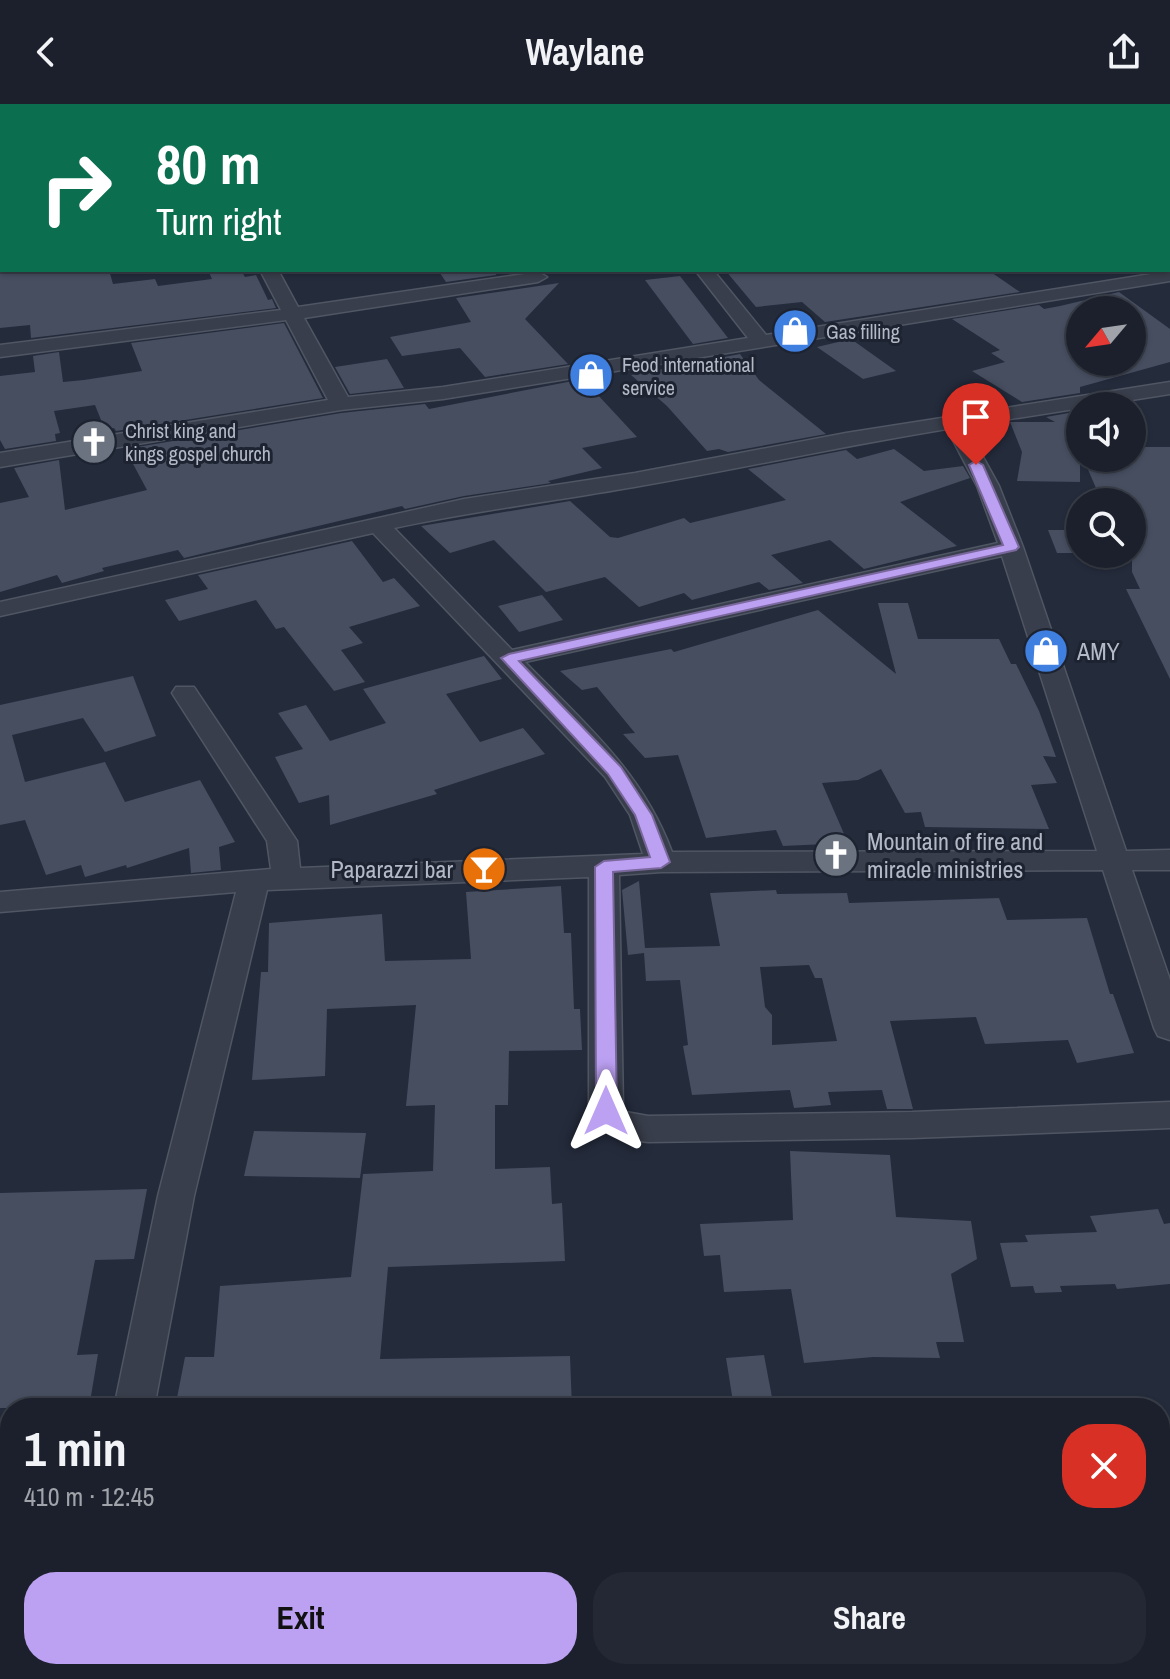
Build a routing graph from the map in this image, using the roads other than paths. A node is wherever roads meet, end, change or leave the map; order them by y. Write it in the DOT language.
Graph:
graph roads {
  1 [pos="270,272"];
  2 [pos="706,272"];
  3 [pos="1170,276"];
  4 [pos="538,277"];
  5 [pos="291,314"];
  6 [pos="760,341"];
  7 [pos="0,351"];
  8 [pos="1170,388"];
  9 [pos="341,404"];
  10 [pos="953,422"];
  11 [pos="0,460"];
  12 [pos="377,524"];
  13 [pos="1011,547"];
  14 [pos="0,609"];
  15 [pos="509,658"];
  16 [pos="185,693"];
  17 [pos="1115,860"];
  18 [pos="1170,860"];
  19 [pos="661,862"];
  20 [pos="604,867"];
  21 [pos="271,880"];
  22 [pos="0,902"];
  23 [pos="1170,1028"];
  24 [pos="1170,1115"];
  25 [pos="136,1398"];
  1 -- 5 [label="street"];
  2 -- 6 [label="street"];
  3 -- 6 [label="street"];
  4 -- 5 [label="street"];
  5 -- 7 [label="street"];
  5 -- 9 [label="street"];
  6 -- 9 [label="street"];
  8 -- 10 [label="street"];
  9 -- 11 [label="street"];
  10 -- 12 [label="street"];
  10 -- 13 [label="street"];
  12 -- 14 [label="street"];
  12 -- 15 [label="street"];
  13 -- 15 [label="street"];
  13 -- 17 [label="street"];
  15 -- 19 [label="street"];
  16 -- 21 [label="street"];
  17 -- 18 [label="street"];
  17 -- 19 [label="street"];
  17 -- 23 [label="street"];
  19 -- 20 [label="street"];
  20 -- 21 [label="street"];
  20 -- 24 [label="street"];
  21 -- 22 [label="street"];
  21 -- 25 [label="street"];
}
